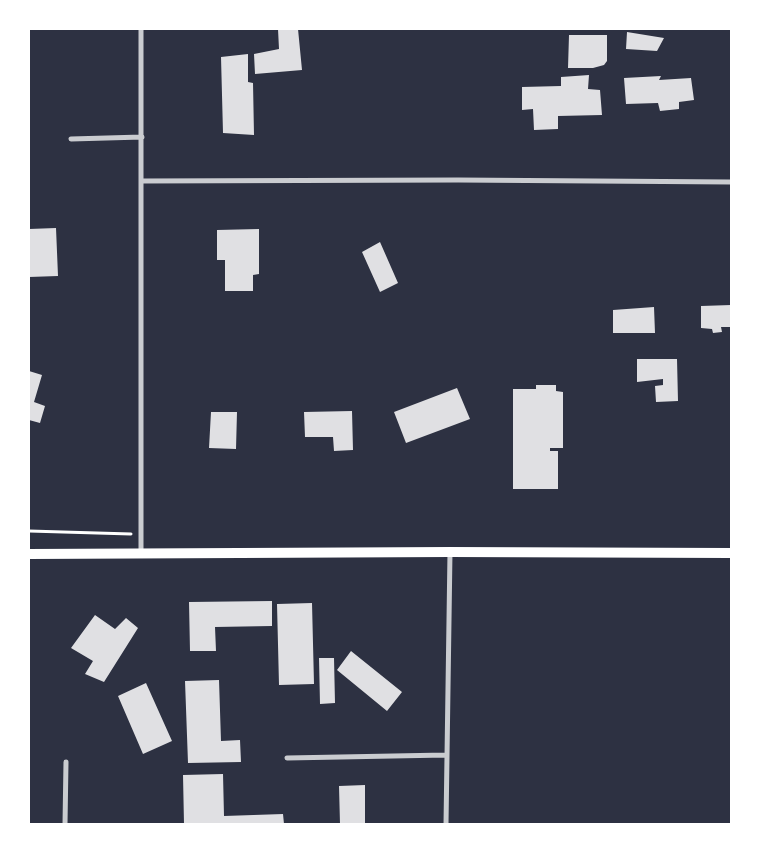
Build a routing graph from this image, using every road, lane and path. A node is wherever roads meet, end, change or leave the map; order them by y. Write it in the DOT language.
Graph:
graph roads {
  1 [pos="141,29"];
  2 [pos="142,137"];
  3 [pos="71,139"];
  4 [pos="142,181"];
  5 [pos="731,182"];
  6 [pos="29,531"];
  7 [pos="141,535"];
  8 [pos="450,552"];
  9 [pos="731,553"];
  10 [pos="29,554"];
  11 [pos="141,554"];
  12 [pos="446,755"];
  13 [pos="287,758"];
  14 [pos="66,762"];
  15 [pos="65,824"];
  16 [pos="446,824"];
  1 -- 2 [label="street"];
  2 -- 3 [label="street"];
  2 -- 4 [label="street"];
  4 -- 5 [label="street"];
  4 -- 7 [label="street"];
  6 -- 7 [label="path"];
  7 -- 11 [label="street"];
  8 -- 9 [label="main road"];
  8 -- 11 [label="main road"];
  8 -- 12 [label="street"];
  10 -- 11 [label="main road"];
  12 -- 13 [label="street"];
  12 -- 16 [label="street"];
  14 -- 15 [label="street"];
}
